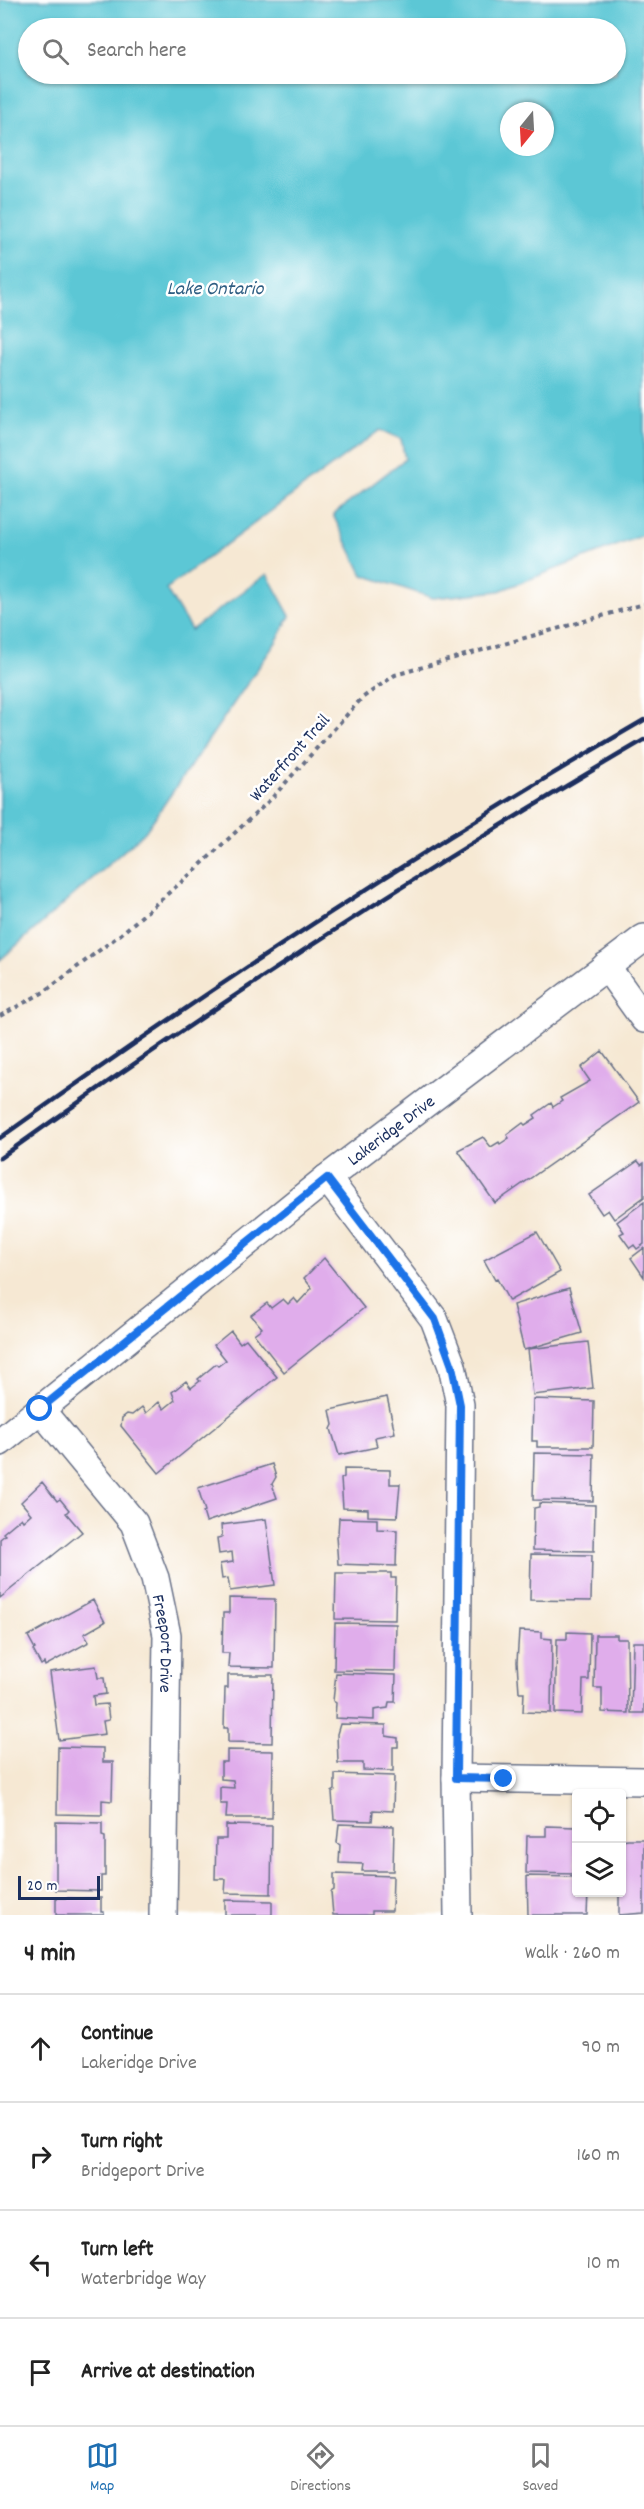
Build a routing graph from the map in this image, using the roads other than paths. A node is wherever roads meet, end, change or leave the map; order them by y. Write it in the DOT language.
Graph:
graph roads {
  1 [pos="644,938"];
  2 [pos="606,966"];
  3 [pos="644,1019"];
  4 [pos="327,1178"];
  5 [pos="40,1409"];
  6 [pos="0,1442"];
  7 [pos="456,1778"];
  8 [pos="644,1781"];
  9 [pos="163,1915"];
  10 [pos="458,1915"];
  1 -- 2 [label="street, Lakeridge Drive"];
  2 -- 3 [label="street"];
  2 -- 4 [label="street, Lakeridge Drive"];
  4 -- 5 [label="street, Lakeridge Drive"];
  4 -- 7 [label="street"];
  5 -- 6 [label="street, Lakeridge Drive"];
  5 -- 9 [label="street, Freeport Drive"];
  7 -- 8 [label="street"];
  7 -- 10 [label="street"];
}
